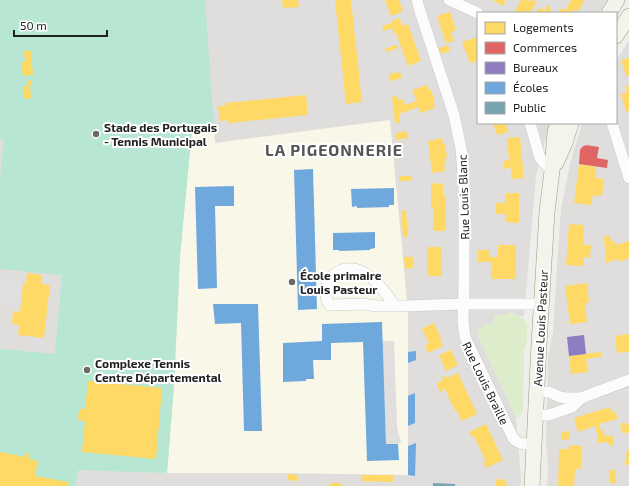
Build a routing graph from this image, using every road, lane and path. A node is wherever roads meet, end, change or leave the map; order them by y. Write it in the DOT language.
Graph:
graph roads {
  1 [pos="417,0"];
  2 [pos="449,0"];
  3 [pos="617,0"];
  4 [pos="610,12"];
  5 [pos="477,13"];
  6 [pos="629,16"];
  7 [pos="617,34"];
  8 [pos="530,124"];
  9 [pos="558,124"];
  10 [pos="571,124"];
  11 [pos="612,124"];
  12 [pos="552,171"];
  13 [pos="629,178"];
  14 [pos="463,304"];
  15 [pos="541,304"];
  16 [pos="394,305"];
  17 [pos="629,380"];
  18 [pos="536,392"];
  19 [pos="581,398"];
  20 [pos="536,415"];
  21 [pos="534,444"];
  22 [pos="532,486"];
  1 -- 14 [label="street, Rue Louis Blanc"];
  2 -- 5 [label="street"];
  3 -- 4 [label="main road"];
  6 -- 7 [label="main road"];
  8 -- 12 [label="street"];
  9 -- 12 [label="main road, Avenue Louis Pasteur"];
  10 -- 12 [label="main road, Avenue Louis Pasteur"];
  11 -- 13 [label="street"];
  12 -- 15 [label="main road, Avenue Louis Pasteur"];
  14 -- 15 [label="street"];
  14 -- 16 [label="street"];
  14 -- 21 [label="street, Rue Louis Braille"];
  15 -- 18 [label="main road, Avenue Louis Pasteur"];
  16 -- 16 [label="street"];
  17 -- 19 [label="street"];
  18 -- 19 [label="street"];
  18 -- 20 [label="main road, Avenue Louis Pasteur"];
  19 -- 20 [label="street"];
  20 -- 21 [label="main road, Avenue Louis Pasteur"];
  21 -- 22 [label="main road, Avenue Louis Pasteur"];
}
